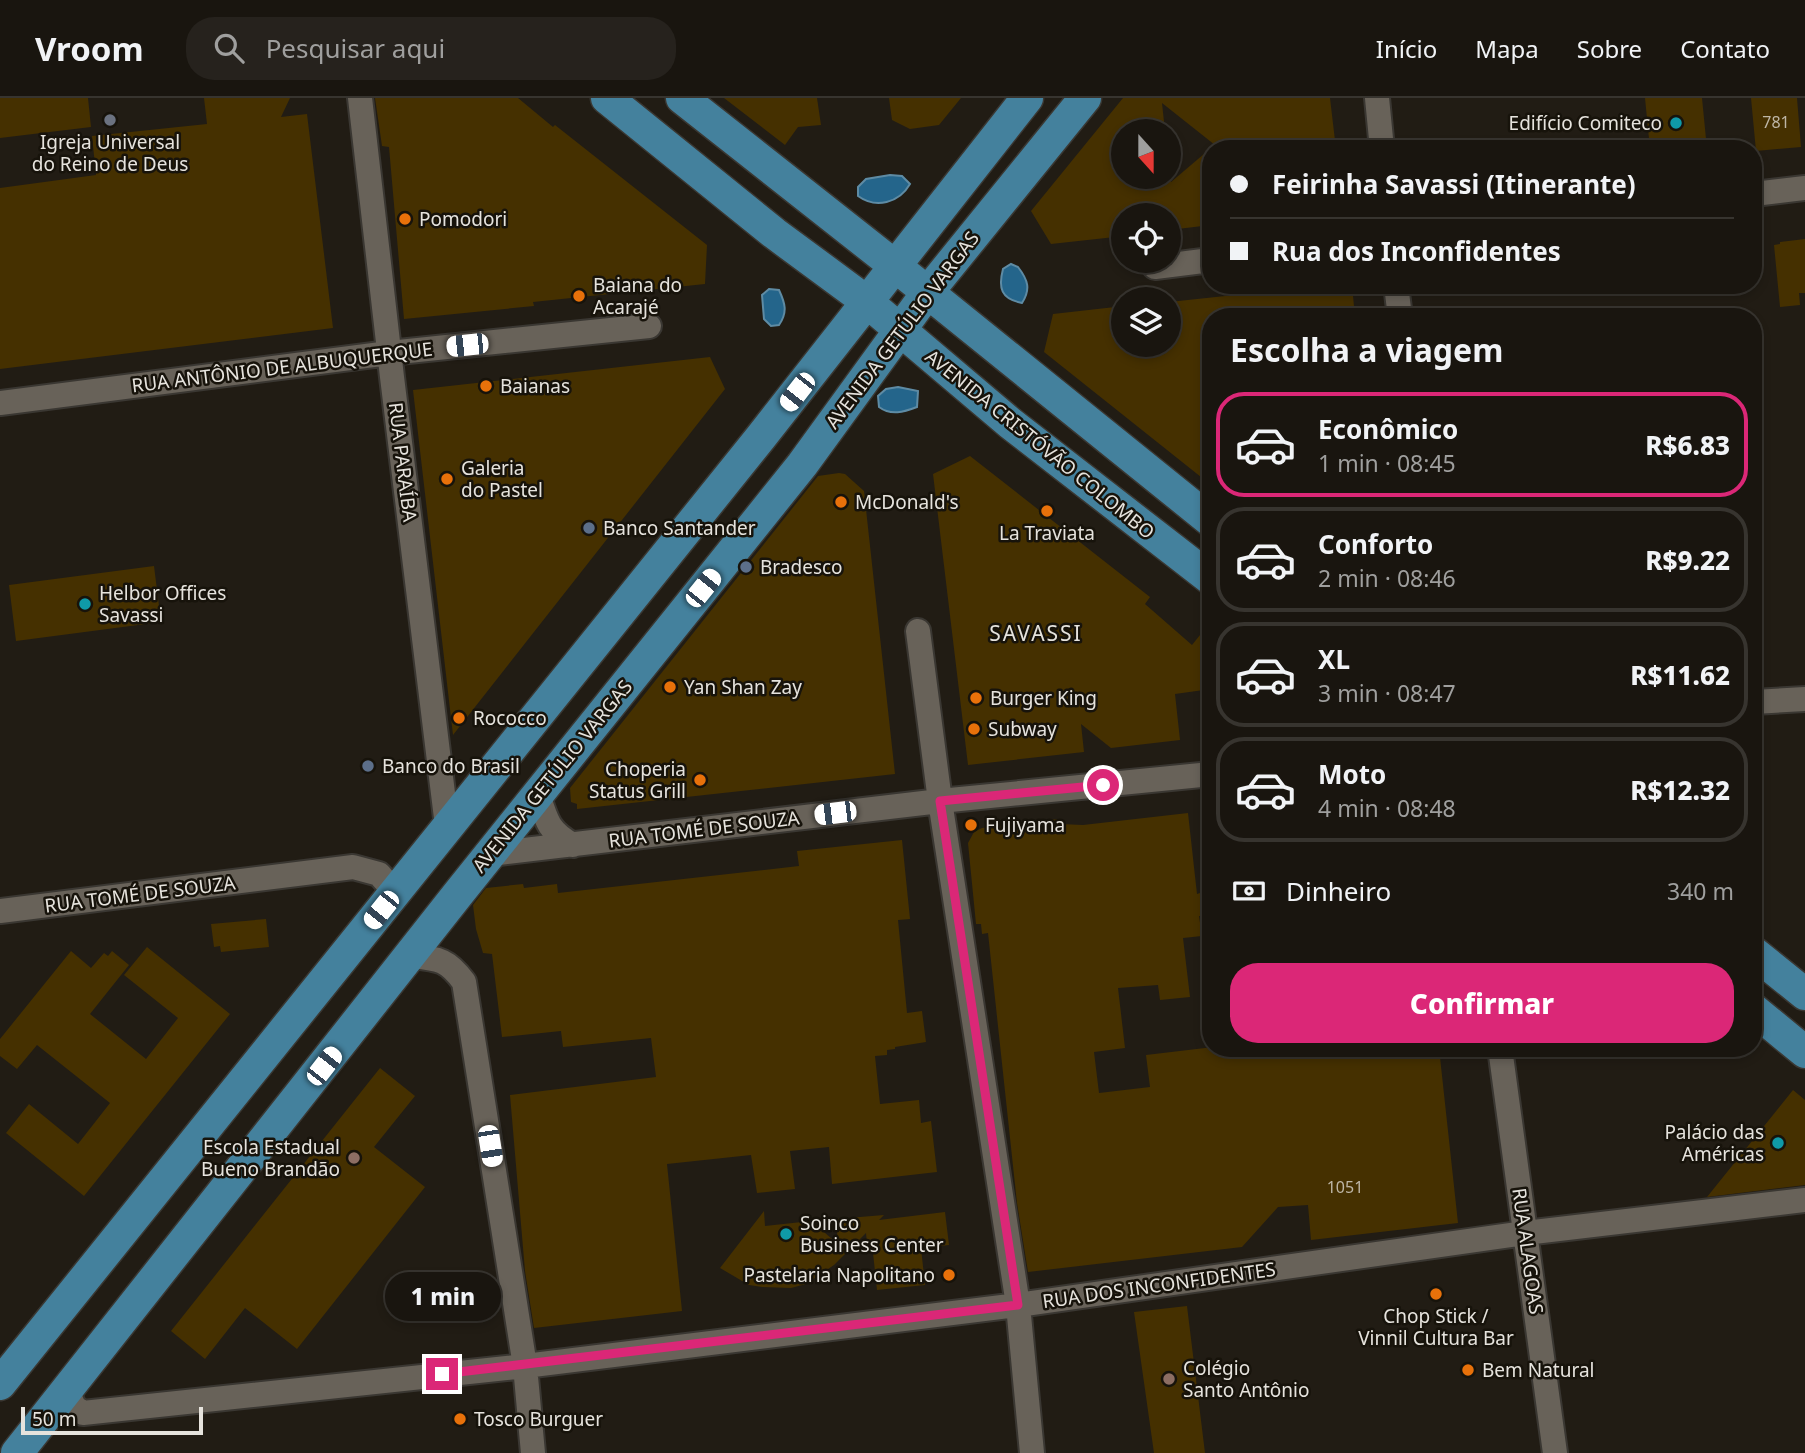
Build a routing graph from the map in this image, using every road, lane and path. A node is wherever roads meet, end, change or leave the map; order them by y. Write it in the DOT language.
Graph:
graph roads {
  1 [pos="360,98"];
  2 [pos="607,98"];
  3 [pos="682,98"];
  4 [pos="1027,98"];
  5 [pos="1085,98"];
  6 [pos="1377,98"];
  7 [pos="1381,140"];
  8 [pos="1805,188"];
  9 [pos="1762,193"];
  10 [pos="1202,261"];
  11 [pos="1181,264"];
  12 [pos="895,266"];
  13 [pos="927,293"];
  14 [pos="866,301"];
  15 [pos="649,326"];
  16 [pos="899,330"];
  17 [pos="389,353"];
  18 [pos="0,403"];
  19 [pos="1202,514"];
  20 [pos="1202,572"];
  21 [pos="918,631"];
  22 [pos="1805,699"];
  23 [pos="1762,702"];
  24 [pos="1202,775"];
  25 [pos="538,794"];
  26 [pos="940,801"];
  27 [pos="447,826"];
  28 [pos="573,845"];
  29 [pos="490,855"];
  30 [pos="395,892"];
  31 [pos="0,911"];
  32 [pos="411,956"];
  33 [pos="1762,959"];
  34 [pos="1805,994"];
  35 [pos="1762,1017"];
  36 [pos="1805,1052"];
  37 [pos="1501,1057"];
  38 [pos="1805,1200"];
  39 [pos="1525,1233"];
  40 [pos="1018,1305"];
  41 [pos="525,1366"];
  42 [pos="6,1371"];
  43 [pos="66,1390"];
  44 [pos="17,1453"];
  45 [pos="533,1453"];
  46 [pos="1032,1453"];
  47 [pos="1555,1453"];
  1 -- 17 [label="street, RUA PARAÍBA"];
  2 -- 14 [label="main road, AVENIDA CRISTÓVÃO COLOMBO"];
  3 -- 12 [label="main road"];
  4 -- 12 [label="main road"];
  5 -- 13 [label="main road, AVENIDA GETÚLIO VARGAS"];
  6 -- 7 [label="street"];
  8 -- 9 [label="street"];
  10 -- 11 [label="street"];
  12 -- 13 [label="main road"];
  12 -- 14 [label="main road"];
  13 -- 16 [label="main road, AVENIDA GETÚLIO VARGAS"];
  13 -- 19 [label="main road"];
  14 -- 16 [label="main road, AVENIDA CRISTÓVÃO COLOMBO"];
  14 -- 27 [label="main road"];
  15 -- 17 [label="street, RUA ANTÔNIO DE ALBUQUERQUE"];
  16 -- 20 [label="main road, AVENIDA CRISTÓVÃO COLOMBO"];
  16 -- 25 [label="main road, AVENIDA GETÚLIO VARGAS"];
  17 -- 18 [label="street, RUA ANTÔNIO DE ALBUQUERQUE"];
  17 -- 27 [label="street, RUA PARAÍBA"];
  21 -- 26 [label="street"];
  22 -- 23 [label="street"];
  24 -- 26 [label="street, RUA TOMÉ DE SOUZA"];
  25 -- 28 [label="street"];
  25 -- 29 [label="main road, AVENIDA GETÚLIO VARGAS"];
  26 -- 28 [label="street, RUA TOMÉ DE SOUZA"];
  26 -- 40 [label="street"];
  27 -- 30 [label="main road"];
  28 -- 29 [label="street, RUA TOMÉ DE SOUZA"];
  29 -- 32 [label="main road, AVENIDA GETÚLIO VARGAS"];
  30 -- 31 [label="street, RUA TOMÉ DE SOUZA"];
  30 -- 42 [label="main road"];
  32 -- 41 [label="street"];
  32 -- 43 [label="main road, AVENIDA GETÚLIO VARGAS"];
  33 -- 34 [label="main road"];
  35 -- 36 [label="main road"];
  37 -- 39 [label="street, RUA ALAGOAS"];
  38 -- 39 [label="street, RUA DOS INCONFIDENTES"];
  39 -- 40 [label="street, RUA DOS INCONFIDENTES"];
  39 -- 47 [label="street, RUA ALAGOAS"];
  40 -- 41 [label="street, RUA DOS INCONFIDENTES"];
  40 -- 46 [label="street"];
  41 -- 43 [label="street, RUA DOS INCONFIDENTES"];
  41 -- 45 [label="street"];
  43 -- 44 [label="main road, AVENIDA GETÚLIO VARGAS"];
}
